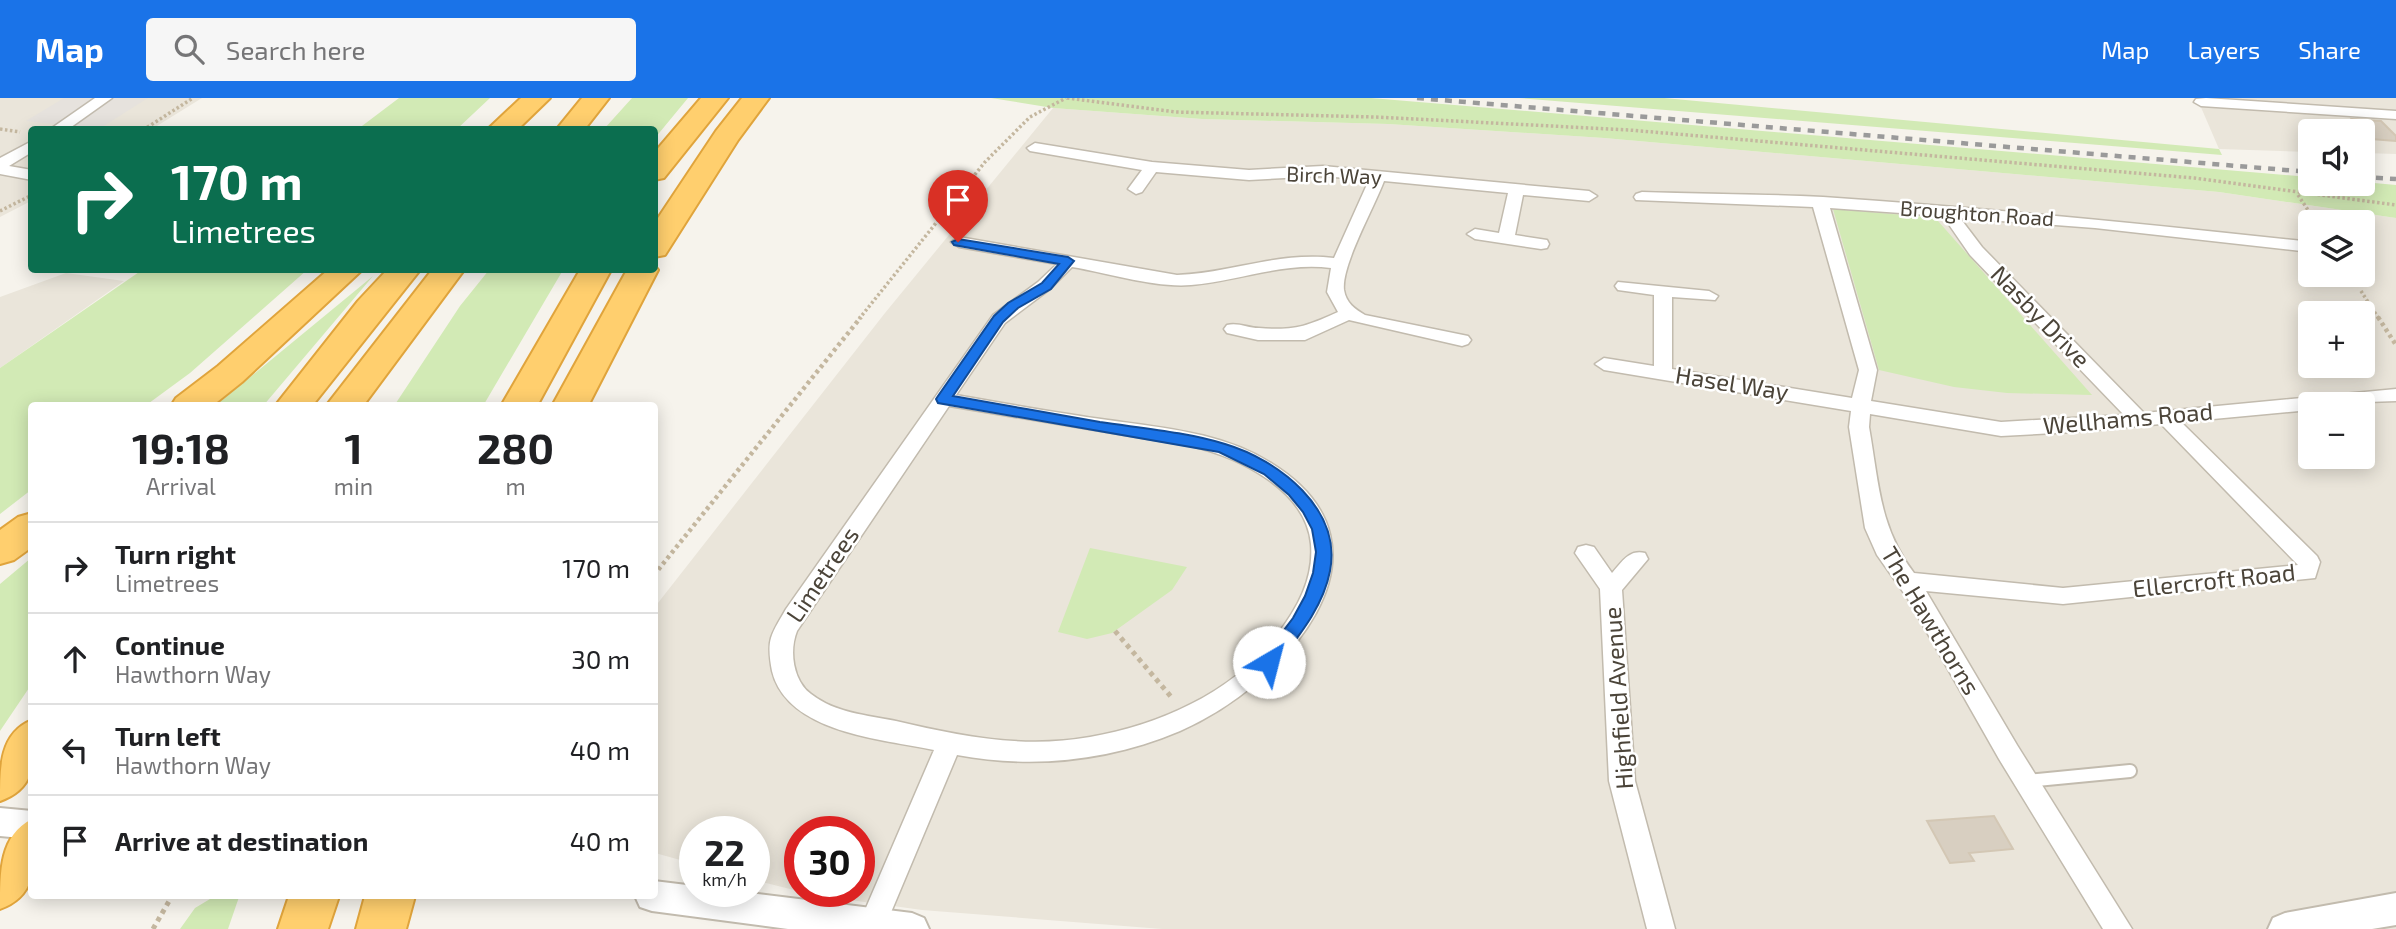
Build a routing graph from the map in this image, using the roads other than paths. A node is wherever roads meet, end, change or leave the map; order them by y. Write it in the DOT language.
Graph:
graph roads {
  1 [pos="105,98"];
  2 [pos="537,98"];
  3 [pos="558,98"];
  4 [pos="596,98"];
  5 [pos="715,98"];
  6 [pos="756,98"];
  7 [pos="2201,102"];
  8 [pos="2269,102"];
  9 [pos="2396,115"];
  10 [pos="62,126"];
  11 [pos="505,126"];
  12 [pos="533,126"];
  13 [pos="572,126"];
  14 [pos="28,148"];
  15 [pos="1035,148"];
  16 [pos="0,167"];
  17 [pos="658,167"];
  18 [pos="1152,167"];
  19 [pos="28,174"];
  20 [pos="1378,176"];
  21 [pos="1136,189"];
  22 [pos="1516,191"];
  23 [pos="1589,196"];
  24 [pos="1642,197"];
  25 [pos="1820,202"];
  26 [pos="1948,211"];
  27 [pos="1475,234"];
  28 [pos="1506,238"];
  29 [pos="658,242"];
  30 [pos="958,242"];
  31 [pos="1541,244"];
  32 [pos="2298,246"];
  33 [pos="1068,261"];
  34 [pos="1342,264"];
  35 [pos="343,273"];
  36 [pos="401,273"];
  37 [pos="446,273"];
  38 [pos="593,273"];
  39 [pos="640,273"];
  40 [pos="1624,286"];
  41 [pos="1663,290"];
  42 [pos="1709,296"];
  43 [pos="1348,314"];
  44 [pos="1233,330"];
  45 [pos="1462,340"];
  46 [pos="1604,363"];
  47 [pos="1663,373"];
  48 [pos="2396,395"];
  49 [pos="943,399"];
  50 [pos="194,402"];
  51 [pos="296,402"];
  52 [pos="347,402"];
  53 [pos="521,402"];
  54 [pos="572,402"];
  55 [pos="1861,405"];
  56 [pos="2164,416"];
  57 [pos="2138,418"];
  58 [pos="28,530"];
  59 [pos="0,550"];
  60 [pos="1586,553"];
  61 [pos="1637,559"];
  62 [pos="1907,581"];
  63 [pos="1611,588"];
  64 [pos="28,743"];
  65 [pos="949,744"];
  66 [pos="2130,771"];
  67 [pos="0,780"];
  68 [pos="2026,781"];
  69 [pos="0,822"];
  70 [pos="28,825"];
  71 [pos="28,846"];
  72 [pos="0,887"];
  73 [pos="658,897"];
  74 [pos="313,899"];
  75 [pos="389,899"];
  76 [pos="2396,909"];
  77 [pos="873,924"];
  78 [pos="303,929"];
  79 [pos="381,929"];
  80 [pos="912,929"];
  81 [pos="1661,929"];
  82 [pos="2118,929"];
  83 [pos="2285,929"];
  1 -- 10 [label="street"];
  2 -- 11 [label="highway"];
  3 -- 12 [label="highway"];
  4 -- 13 [label="highway"];
  5 -- 17 [label="highway"];
  6 -- 29 [label="highway"];
  7 -- 8 [label="street"];
  8 -- 9 [label="street"];
  14 -- 16 [label="street"];
  15 -- 18 [label="street, Birch Way"];
  16 -- 19 [label="street"];
  18 -- 20 [label="street, Birch Way"];
  18 -- 21 [label="street"];
  20 -- 22 [label="street, Birch Way"];
  20 -- 34 [label="street"];
  22 -- 23 [label="street, Birch Way"];
  22 -- 28 [label="street"];
  24 -- 25 [label="street, Broughton Road"];
  25 -- 26 [label="street, Broughton Road"];
  25 -- 55 [label="street, The Hawthorns"];
  26 -- 32 [label="street, Broughton Road"];
  26 -- 57 [label="street, Nasby Drive"];
  27 -- 28 [label="street"];
  28 -- 31 [label="street"];
  30 -- 33 [label="street"];
  33 -- 34 [label="street"];
  33 -- 49 [label="street, Limetrees"];
  34 -- 43 [label="street"];
  35 -- 50 [label="highway"];
  36 -- 51 [label="highway"];
  37 -- 52 [label="highway"];
  38 -- 53 [label="highway"];
  39 -- 54 [label="highway"];
  40 -- 41 [label="street"];
  41 -- 42 [label="street"];
  41 -- 47 [label="street"];
  43 -- 44 [label="street"];
  43 -- 45 [label="street"];
  46 -- 47 [label="street, Hasel Way"];
  47 -- 55 [label="street, Hasel Way"];
  48 -- 56 [label="street, Wellhams Road"];
  49 -- 65 [label="street, Limetrees"];
  49 -- 65 [label="street, Limetrees"];
  55 -- 57 [label="street, Wellhams Road"];
  55 -- 62 [label="street, The Hawthorns"];
  56 -- 57 [label="street, Wellhams Road"];
  56 -- 62 [label="street, Ellercroft Road"];
  58 -- 59 [label="highway"];
  60 -- 63 [label="street, Highfield Avenue"];
  61 -- 63 [label="street, Highfield Avenue"];
  62 -- 68 [label="street, The Hawthorns"];
  63 -- 81 [label="street, Highfield Avenue"];
  64 -- 67 [label="highway"];
  65 -- 77 [label="street"];
  66 -- 68 [label="lane"];
  68 -- 82 [label="street, The Hawthorns"];
  69 -- 70 [label="street"];
  71 -- 72 [label="highway"];
  73 -- 77 [label="street"];
  74 -- 78 [label="highway"];
  75 -- 79 [label="highway"];
  76 -- 83 [label="street"];
  77 -- 80 [label="street"];
}
